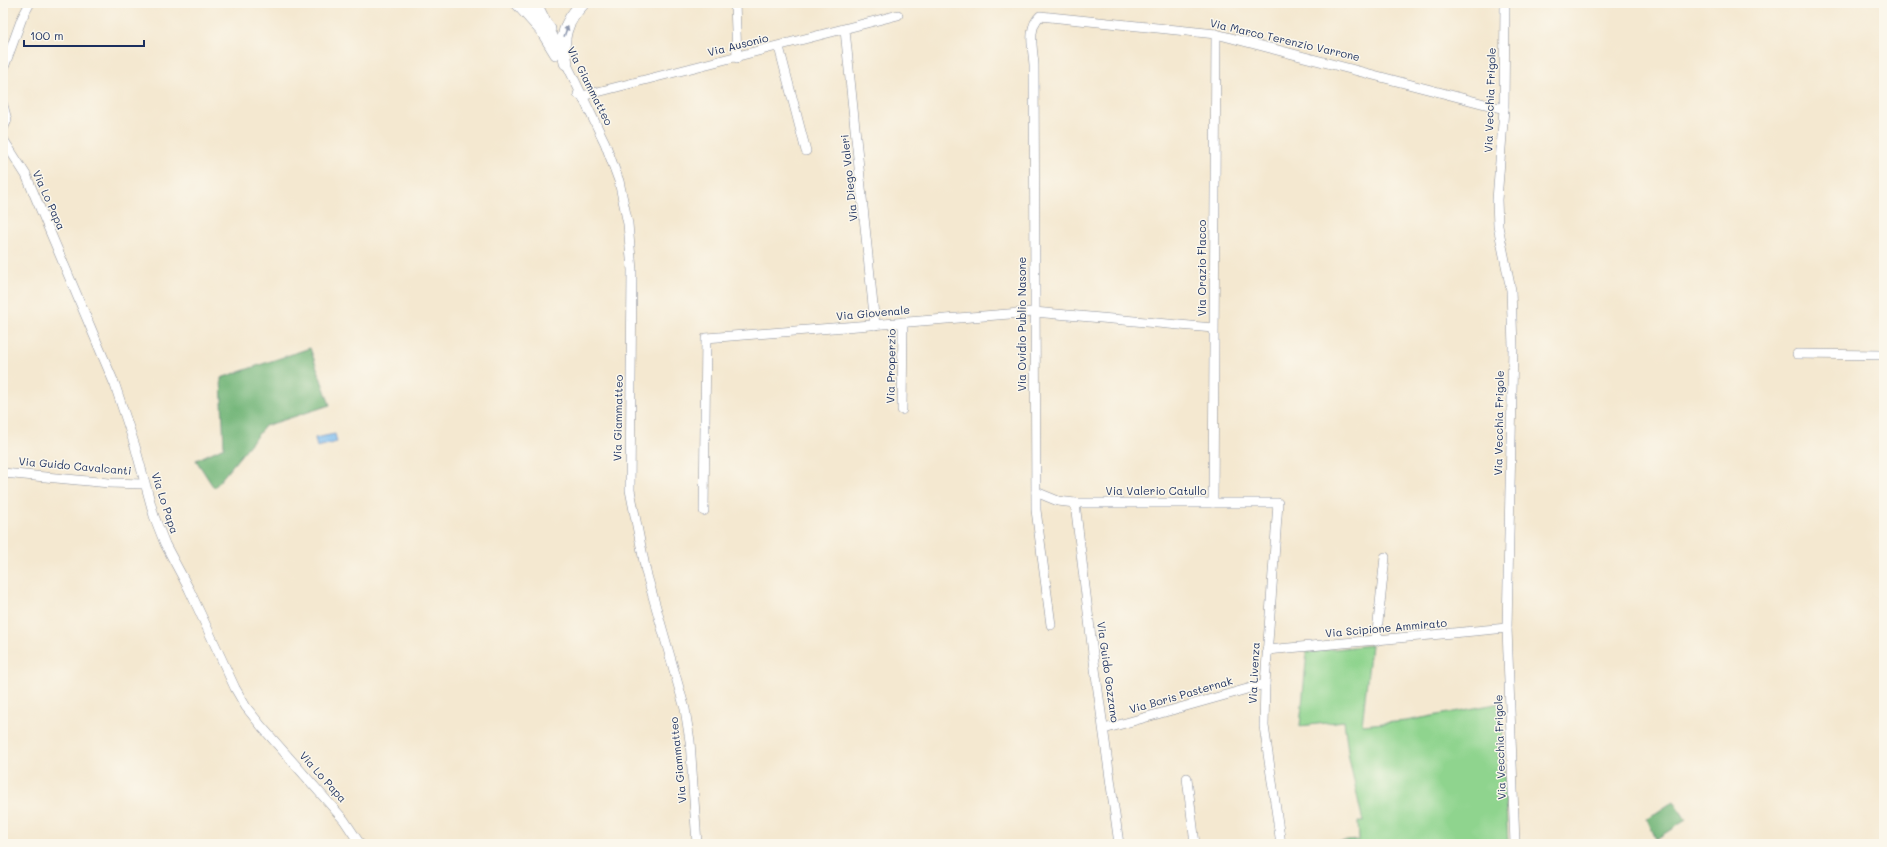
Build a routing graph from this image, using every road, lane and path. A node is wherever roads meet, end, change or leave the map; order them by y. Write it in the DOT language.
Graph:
graph roads {
  1 [pos="30,3"];
  2 [pos="515,3"];
  3 [pos="527,3"];
  4 [pos="537,3"];
  5 [pos="583,3"];
  6 [pos="735,3"];
  7 [pos="1505,3"];
  8 [pos="898,15"];
  9 [pos="1033,22"];
  10 [pos="549,29"];
  11 [pos="845,30"];
  12 [pos="1216,34"];
  13 [pos="779,47"];
  14 [pos="737,58"];
  15 [pos="566,64"];
  16 [pos="3,70"];
  17 [pos="582,96"];
  18 [pos="3,104"];
  19 [pos="1504,109"];
  20 [pos="3,129"];
  21 [pos="3,139"];
  22 [pos="806,151"];
  23 [pos="1034,312"];
  24 [pos="903,322"];
  25 [pos="876,325"];
  26 [pos="1214,328"];
  27 [pos="1797,354"];
  28 [pos="1884,355"];
  29 [pos="902,410"];
  30 [pos="3,473"];
  31 [pos="144,484"];
  32 [pos="1036,492"];
  33 [pos="1075,503"];
  34 [pos="1213,503"];
  35 [pos="1278,503"];
  36 [pos="704,511"];
  37 [pos="1385,557"];
  38 [pos="1051,625"];
  39 [pos="1507,628"];
  40 [pos="1376,641"];
  41 [pos="1267,650"];
  42 [pos="1264,684"];
  43 [pos="1104,730"];
  44 [pos="1187,778"];
  45 [pos="360,844"];
  46 [pos="697,844"];
  47 [pos="1119,844"];
  48 [pos="1196,844"];
  49 [pos="1281,844"];
  50 [pos="1515,844"];
  1 -- 16 [label="street"];
  2 -- 17 [label="street"];
  3 -- 10 [label="highway"];
  4 -- 10 [label="street, Via Giammatteo"];
  15 -- 5 [label="highway, one-way"];
  6 -- 14 [label="street"];
  7 -- 19 [label="street, Via Vecchia Frigole"];
  8 -- 11 [label="street, Via Ausonio"];
  9 -- 12 [label="street, Via Marco Terenzio Varrone"];
  9 -- 23 [label="street, Via Ovidio Publio Nasone"];
  10 -- 15 [label="street, Via Giammatteo"];
  11 -- 13 [label="street, Via Ausonio"];
  11 -- 25 [label="street, Via Diego Valeri"];
  12 -- 19 [label="street, Via Marco Terenzio Varrone"];
  12 -- 26 [label="street, Via Orazio Flacco"];
  13 -- 14 [label="street, Via Ausonio"];
  13 -- 22 [label="street"];
  14 -- 17 [label="street, Via Ausonio"];
  15 -- 17 [label="street, Via Giammatteo"];
  17 -- 46 [label="street, Via Giammatteo"];
  18 -- 20 [label="street"];
  19 -- 39 [label="street, Via Vecchia Frigole"];
  21 -- 31 [label="street, Via Lo Papa"];
  23 -- 24 [label="street, Via Giovenale"];
  23 -- 26 [label="street, Via Giovenale"];
  23 -- 32 [label="street, Via Ovidio Publio Nasone"];
  24 -- 25 [label="street, Via Giovenale"];
  24 -- 29 [label="street, Via Properzio"];
  25 -- 36 [label="street, Via Giovenale"];
  26 -- 34 [label="street, Via Orazio Flacco"];
  27 -- 28 [label="street"];
  30 -- 31 [label="street, Via Guido Cavalcanti"];
  31 -- 45 [label="street, Via Lo Papa"];
  32 -- 33 [label="street, Via Valerio Catullo"];
  32 -- 38 [label="street, Via Ovidio Publio Nasone"];
  33 -- 34 [label="street, Via Valerio Catullo"];
  33 -- 43 [label="street, Via Guido Gozzano"];
  34 -- 35 [label="street, Via Valerio Catullo"];
  35 -- 41 [label="street, Via Livenza"];
  37 -- 40 [label="street"];
  39 -- 40 [label="street, Via Scipione Ammirato"];
  39 -- 50 [label="street, Via Vecchia Frigole"];
  40 -- 41 [label="street, Via Scipione Ammirato"];
  41 -- 42 [label="street, Via Livenza"];
  42 -- 43 [label="street, Via Boris Pasternak"];
  42 -- 49 [label="street, Via Livenza"];
  43 -- 47 [label="street, Via Guido Gozzano"];
  44 -- 48 [label="street"];
}
